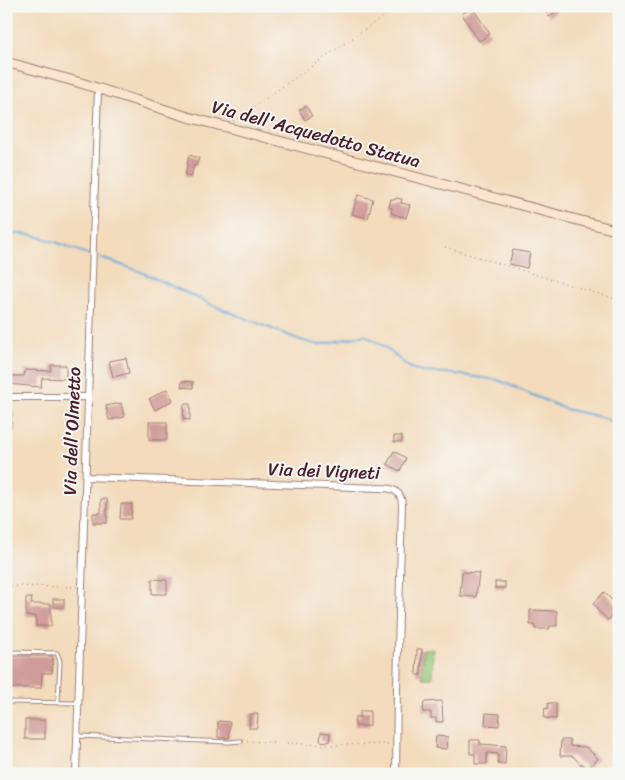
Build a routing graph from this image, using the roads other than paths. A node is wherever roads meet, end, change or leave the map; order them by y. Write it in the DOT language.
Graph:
graph roads {
  1 [pos="6,62"];
  2 [pos="98,88"];
  3 [pos="619,231"];
  4 [pos="6,397"];
  5 [pos="88,397"];
  6 [pos="86,477"];
  7 [pos="6,652"];
  8 [pos="6,702"];
  9 [pos="58,703"];
  10 [pos="78,703"];
  11 [pos="78,736"];
  12 [pos="241,741"];
  13 [pos="76,774"];
  14 [pos="396,774"];
  1 -- 2 [label="street, Via dell'Acquedotto Statua"];
  2 -- 3 [label="street, Via dell'Acquedotto Statua"];
  2 -- 5 [label="street, Via dell'Olmetto"];
  4 -- 5 [label="street"];
  5 -- 6 [label="street, Via dell'Olmetto"];
  6 -- 10 [label="street, Via dell'Olmetto"];
  6 -- 14 [label="street, Via dei Vigneti"];
  7 -- 9 [label="lane"];
  8 -- 9 [label="lane"];
  9 -- 10 [label="lane"];
  10 -- 11 [label="street, Via dell'Olmetto"];
  11 -- 12 [label="lane"];
  11 -- 13 [label="street, Via dell'Olmetto"];
}
